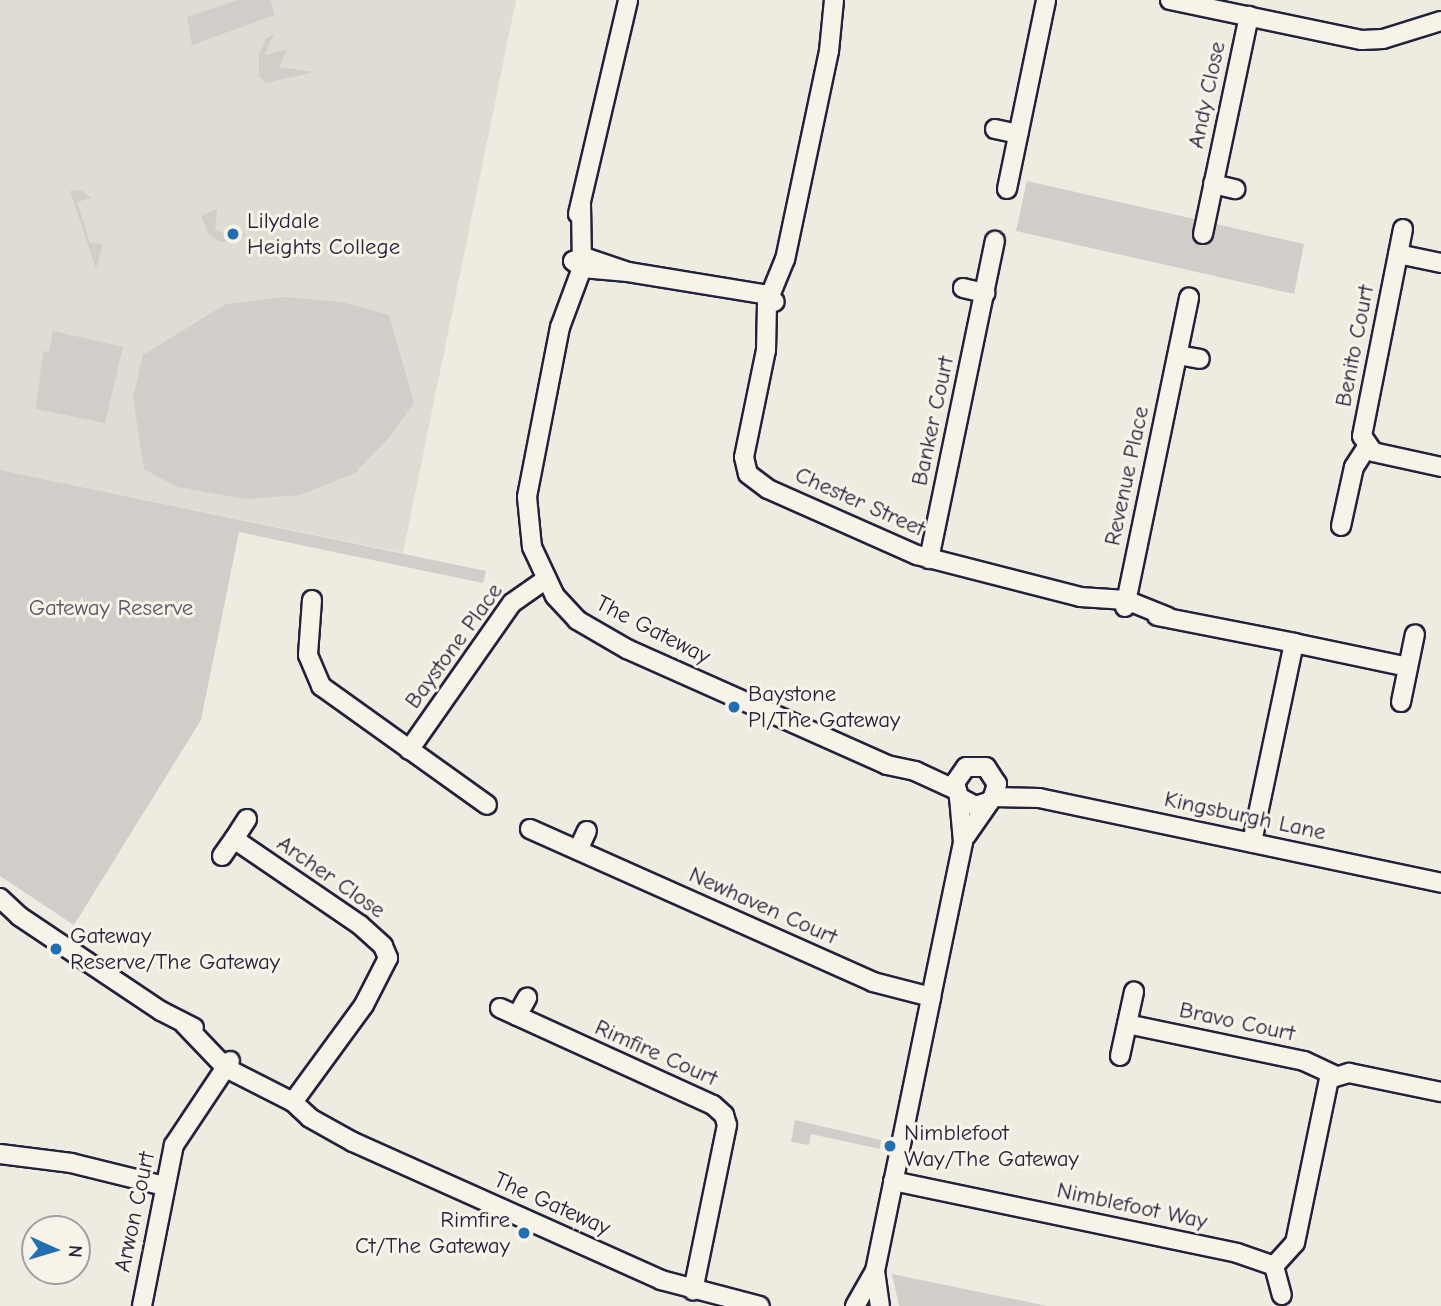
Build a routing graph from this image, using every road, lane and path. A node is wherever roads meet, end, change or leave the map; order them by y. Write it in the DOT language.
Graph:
graph roads {
  1 [pos="628,0"];
  2 [pos="834,0"];
  3 [pos="843,0"];
  4 [pos="1046,0"];
  5 [pos="1170,0"];
  6 [pos="1249,16"];
  7 [pos="1441,21"];
  8 [pos="829,51"];
  9 [pos="995,129"];
  10 [pos="1018,134"];
  11 [pos="1213,184"];
  12 [pos="1007,189"];
  13 [pos="1236,189"];
  14 [pos="1403,229"];
  15 [pos="1203,234"];
  16 [pos="995,242"];
  17 [pos="1398,254"];
  18 [pos="579,262"];
  19 [pos="1441,263"];
  20 [pos="963,288"];
  21 [pos="985,293"];
  22 [pos="1189,298"];
  23 [pos="770,301"];
  24 [pos="1178,355"];
  25 [pos="1200,359"];
  26 [pos="1367,447"];
  27 [pos="1441,467"];
  28 [pos="1341,526"];
  29 [pos="929,559"];
  30 [pos="545,580"];
  31 [pos="312,600"];
  32 [pos="1126,604"];
  33 [pos="291,627"];
  34 [pos="310,630"];
  35 [pos="1415,634"];
  36 [pos="1294,643"];
  37 [pos="1408,667"];
  38 [pos="1401,702"];
  39 [pos="409,750"];
  40 [pos="915,771"];
  41 [pos="960,771"];
  42 [pos="995,777"];
  43 [pos="958,793"];
  44 [pos="1039,798"];
  45 [pos="990,799"];
  46 [pos="487,804"];
  47 [pos="247,819"];
  48 [pos="530,829"];
  49 [pos="587,831"];
  50 [pos="234,839"];
  51 [pos="963,842"];
  52 [pos="1252,843"];
  53 [pos="578,850"];
  54 [pos="222,856"];
  55 [pos="1441,883"];
  56 [pos="0,898"];
  57 [pos="0,914"];
  58 [pos="19,916"];
  59 [pos="1134,992"];
  60 [pos="931,997"];
  61 [pos="527,998"];
  62 [pos="500,1009"];
  63 [pos="517,1016"];
  64 [pos="1127,1024"];
  65 [pos="1120,1056"];
  66 [pos="228,1064"];
  67 [pos="1334,1075"];
  68 [pos="1441,1092"];
  69 [pos="296,1099"];
  70 [pos="0,1154"];
  71 [pos="893,1181"];
  72 [pos="164,1185"];
  73 [pos="1277,1262"];
  74 [pos="874,1271"];
  75 [pos="693,1291"];
  76 [pos="1280,1300"];
  77 [pos="142,1306"];
  78 [pos="760,1306"];
  79 [pos="858,1306"];
  80 [pos="880,1306"];
  1 -- 18 [label="street, The Gateway"];
  2 -- 8 [label="street, Chester Street"];
  3 -- 8 [label="street, Chester Street"];
  4 -- 10 [label="street"];
  5 -- 6 [label="street"];
  6 -- 7 [label="street"];
  6 -- 11 [label="street, Andy Close"];
  8 -- 23 [label="street, Chester Street"];
  9 -- 10 [label="street"];
  10 -- 12 [label="street"];
  11 -- 13 [label="street, Andy Close"];
  11 -- 15 [label="street, Andy Close"];
  14 -- 17 [label="street, Benito Court"];
  16 -- 21 [label="street, Banker Court"];
  17 -- 19 [label="street"];
  17 -- 26 [label="street, Benito Court"];
  18 -- 23 [label="street"];
  18 -- 30 [label="street, The Gateway"];
  20 -- 21 [label="street"];
  21 -- 29 [label="street, Banker Court"];
  22 -- 24 [label="street, Revenue Place"];
  23 -- 29 [label="street, Chester Street"];
  24 -- 25 [label="street"];
  24 -- 32 [label="street, Revenue Place"];
  26 -- 27 [label="street"];
  26 -- 28 [label="street, Benito Court"];
  29 -- 32 [label="street, Chester Street"];
  30 -- 39 [label="street, Baystone Place"];
  30 -- 40 [label="street, The Gateway"];
  31 -- 34 [label="street"];
  32 -- 36 [label="street, Chester Street"];
  33 -- 34 [label="street"];
  34 -- 39 [label="street"];
  35 -- 37 [label="street"];
  36 -- 37 [label="street, Chester Street"];
  36 -- 52 [label="street"];
  37 -- 38 [label="street"];
  39 -- 46 [label="street"];
  40 -- 41 [label="street, The Gateway"];
  40 -- 43 [label="street, The Gateway"];
  41 -- 42 [label="street"];
  41 -- 43 [label="street"];
  42 -- 44 [label="street, Kingsburgh Lane"];
  42 -- 45 [label="street"];
  43 -- 45 [label="street"];
  43 -- 51 [label="street"];
  44 -- 45 [label="street, Kingsburgh Lane"];
  44 -- 52 [label="street, Kingsburgh Lane"];
  45 -- 51 [label="street"];
  47 -- 50 [label="street"];
  48 -- 53 [label="street, Newhaven Court"];
  49 -- 53 [label="street"];
  50 -- 54 [label="street"];
  50 -- 69 [label="street, Archer Close"];
  51 -- 60 [label="street"];
  52 -- 55 [label="street, Kingsburgh Lane"];
  53 -- 60 [label="street, Newhaven Court"];
  56 -- 58 [label="street, The Gateway"];
  57 -- 58 [label="street, The Gateway"];
  58 -- 66 [label="street, The Gateway"];
  59 -- 64 [label="street"];
  60 -- 71 [label="street"];
  61 -- 63 [label="street"];
  62 -- 63 [label="street, Rimfire Court"];
  63 -- 75 [label="street, Rimfire Court"];
  64 -- 65 [label="street"];
  64 -- 67 [label="street, Bravo Court"];
  66 -- 69 [label="street, The Gateway"];
  66 -- 72 [label="street, Arwon Court"];
  67 -- 68 [label="street"];
  67 -- 73 [label="street"];
  69 -- 75 [label="street, The Gateway"];
  70 -- 72 [label="street"];
  71 -- 73 [label="street, Nimblefoot Way"];
  71 -- 74 [label="street"];
  72 -- 77 [label="street, Arwon Court"];
  73 -- 76 [label="street"];
  74 -- 79 [label="street"];
  74 -- 80 [label="street"];
  75 -- 78 [label="street, The Gateway"];
}
